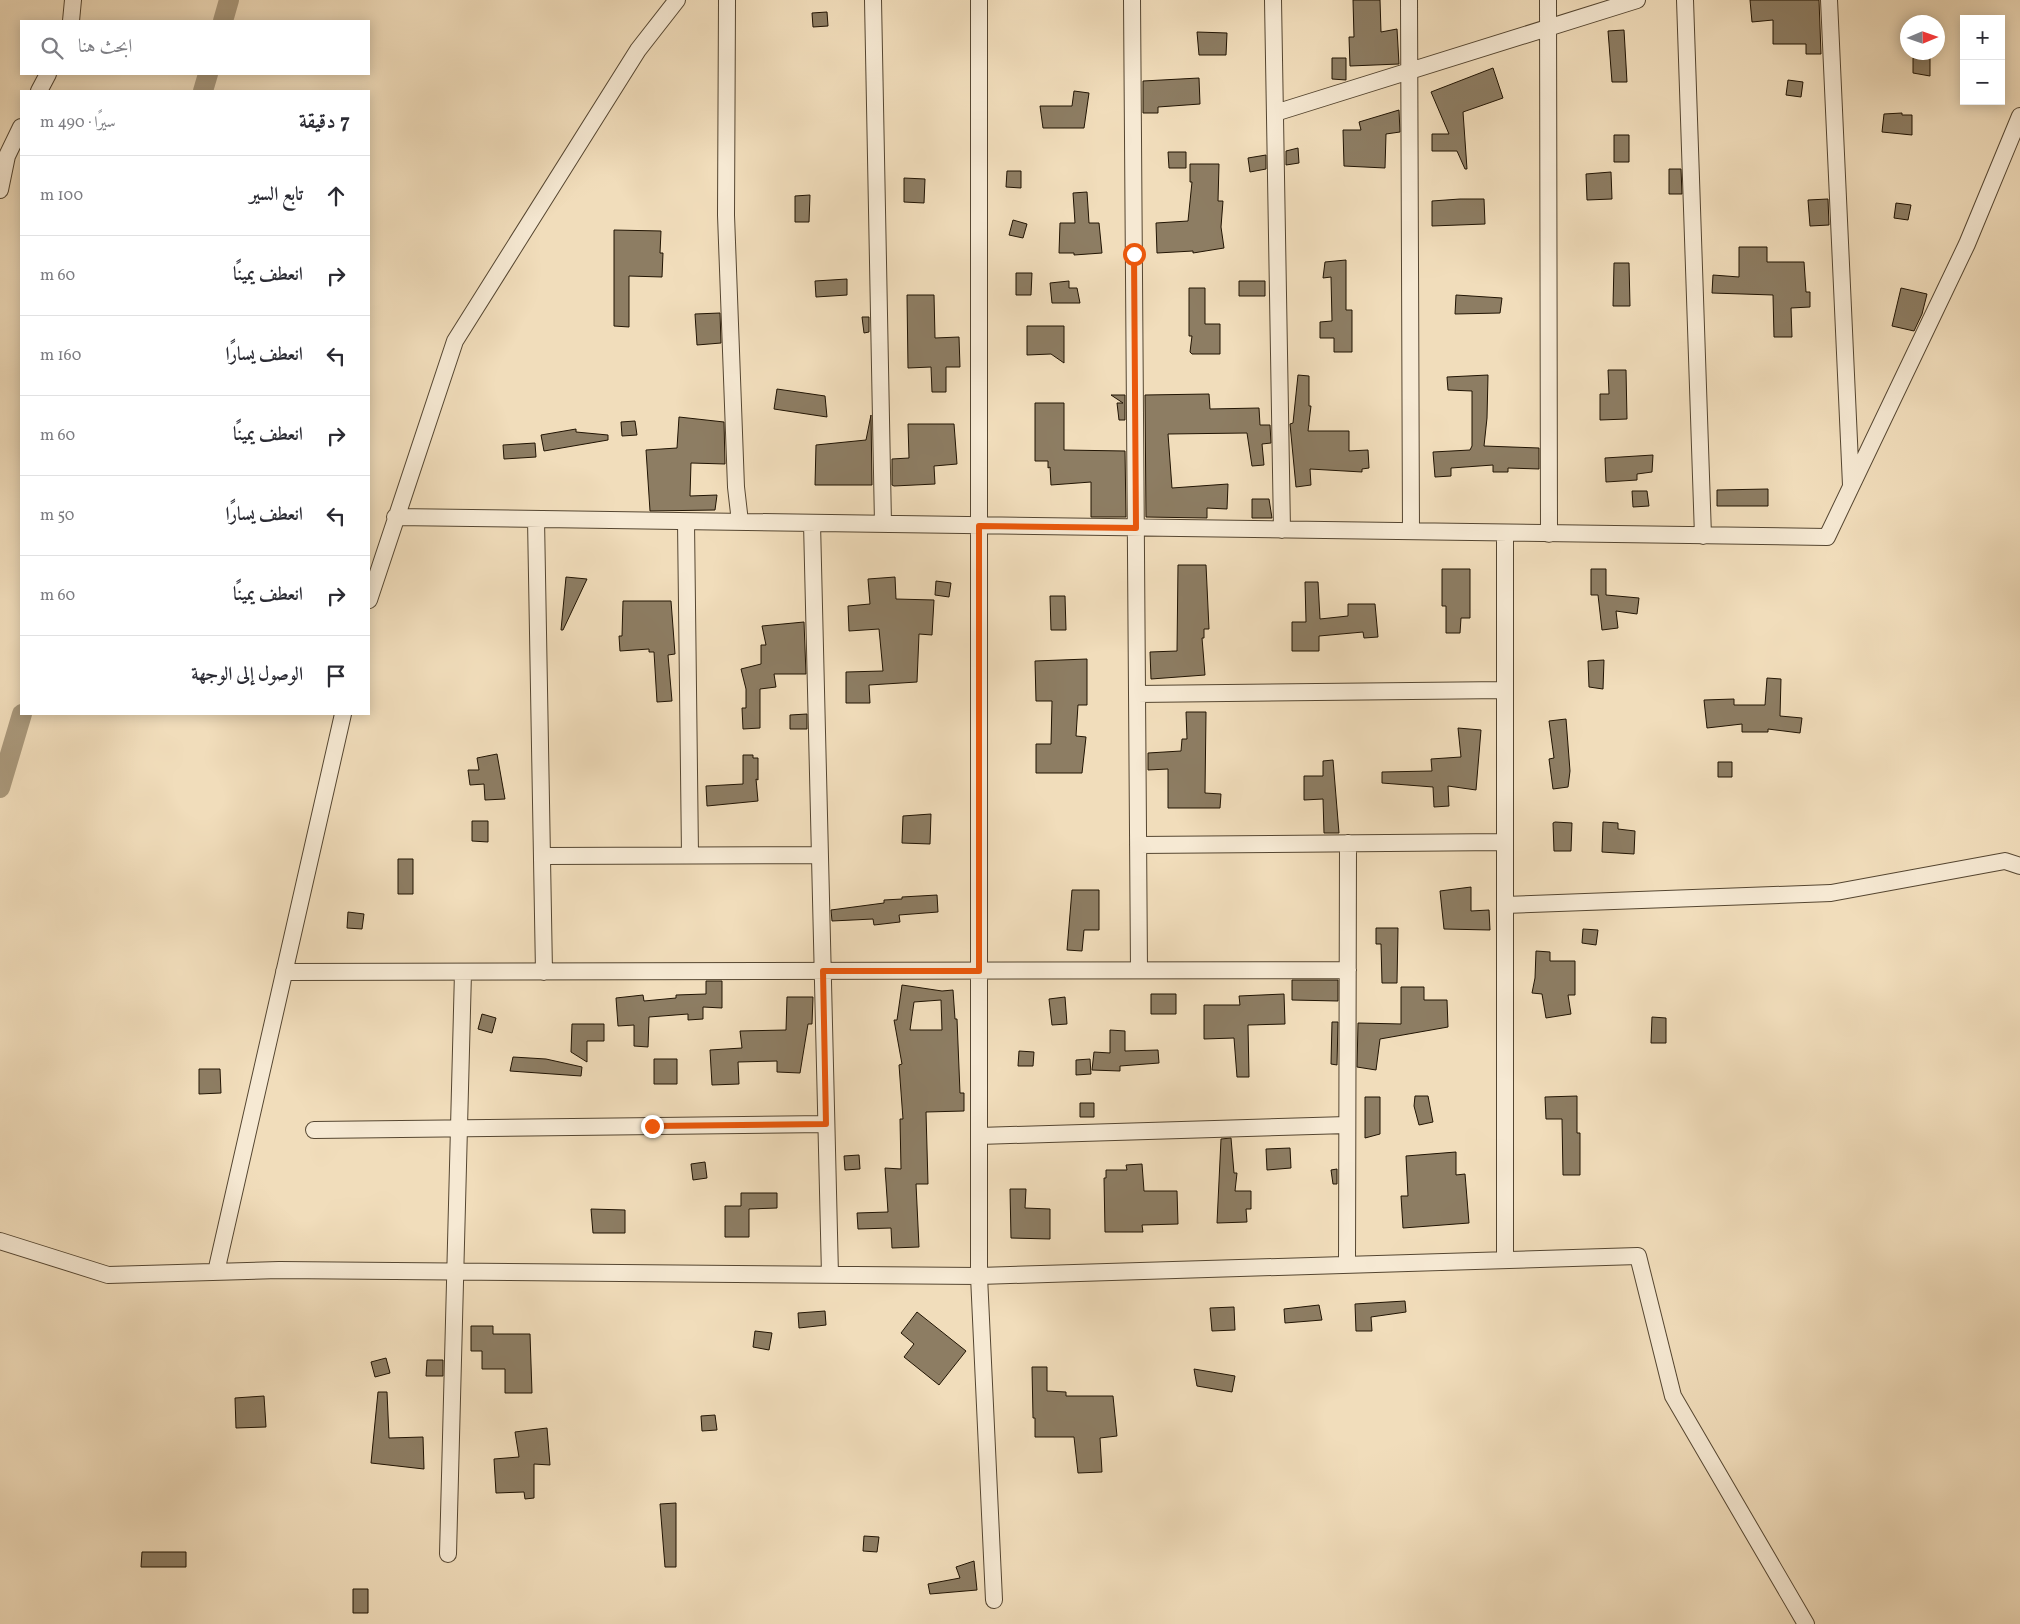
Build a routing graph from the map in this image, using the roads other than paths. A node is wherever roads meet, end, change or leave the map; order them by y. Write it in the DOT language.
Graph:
graph roads {
  1 [pos="73,0"];
  2 [pos="677,0"];
  3 [pos="727,0"];
  4 [pos="872,0"];
  5 [pos="979,0"];
  6 [pos="1132,0"];
  7 [pos="1272,0"];
  8 [pos="1409,0"];
  9 [pos="1548,0"];
  10 [pos="1637,0"];
  11 [pos="1685,0"];
  12 [pos="1829,0"];
  13 [pos="71,20"];
  14 [pos="1548,28"];
  15 [pos="1409,71"];
  16 [pos="47,75"];
  17 [pos="40,90"];
  18 [pos="1275,113"];
  19 [pos="2020,116"];
  20 [pos="20,129"];
  21 [pos="3,155"];
  22 [pos="0,190"];
  23 [pos="1851,487"];
  24 [pos="395,517"];
  25 [pos="536,519"];
  26 [pos="686,522"];
  27 [pos="740,522"];
  28 [pos="812,523"];
  29 [pos="883,524"];
  30 [pos="979,526"];
  31 [pos="1136,528"];
  32 [pos="1282,530"];
  33 [pos="1411,531"];
  34 [pos="1505,533"];
  35 [pos="1549,534"];
  36 [pos="1703,536"];
  37 [pos="370,597"];
  38 [pos="1505,690"];
  39 [pos="1137,694"];
  40 [pos="343,715"];
  41 [pos="1505,842"];
  42 [pos="1348,843"];
  43 [pos="1138,845"];
  44 [pos="820,854"];
  45 [pos="690,855"];
  46 [pos="542,856"];
  47 [pos="2020,866"];
  48 [pos="1505,905"];
  49 [pos="1138,970"];
  50 [pos="1348,970"];
  51 [pos="823,971"];
  52 [pos="979,971"];
  53 [pos="284,972"];
  54 [pos="463,972"];
  55 [pos="544,972"];
  56 [pos="826,1124"];
  57 [pos="1347,1125"];
  58 [pos="458,1128"];
  59 [pos="314,1130"];
  60 [pos="979,1136"];
  61 [pos="0,1241"];
  62 [pos="1505,1260"];
  63 [pos="1347,1265"];
  64 [pos="216,1272"];
  65 [pos="455,1272"];
  66 [pos="830,1275"];
  67 [pos="979,1276"];
  68 [pos="448,1554"];
  69 [pos="994,1600"];
  70 [pos="1806,1624"];
  1 -- 13 [label="street"];
  2 -- 24 [label="street"];
  3 -- 27 [label="street"];
  4 -- 29 [label="street"];
  5 -- 30 [label="street"];
  6 -- 31 [label="street"];
  7 -- 18 [label="street"];
  8 -- 15 [label="street"];
  9 -- 14 [label="street"];
  10 -- 14 [label="street"];
  11 -- 36 [label="street"];
  12 -- 23 [label="street"];
  14 -- 15 [label="street"];
  14 -- 35 [label="street"];
  15 -- 18 [label="street"];
  15 -- 33 [label="street"];
  16 -- 17 [label="street"];
  18 -- 32 [label="street"];
  19 -- 23 [label="street"];
  20 -- 21 [label="street"];
  21 -- 22 [label="street"];
  23 -- 36 [label="street"];
  24 -- 25 [label="street"];
  24 -- 37 [label="street"];
  25 -- 26 [label="street"];
  25 -- 46 [label="street"];
  26 -- 27 [label="street"];
  26 -- 45 [label="street"];
  27 -- 28 [label="street"];
  28 -- 29 [label="street"];
  28 -- 44 [label="street"];
  29 -- 30 [label="street"];
  30 -- 31 [label="street"];
  30 -- 52 [label="street"];
  31 -- 32 [label="street"];
  31 -- 39 [label="street"];
  32 -- 33 [label="street"];
  33 -- 34 [label="street"];
  34 -- 35 [label="street"];
  34 -- 38 [label="street"];
  35 -- 36 [label="street"];
  38 -- 39 [label="street"];
  38 -- 41 [label="street"];
  39 -- 43 [label="street"];
  40 -- 53 [label="street"];
  41 -- 42 [label="street"];
  41 -- 48 [label="street"];
  42 -- 43 [label="street"];
  42 -- 50 [label="street"];
  43 -- 49 [label="street"];
  44 -- 45 [label="street"];
  44 -- 51 [label="street"];
  45 -- 46 [label="street"];
  46 -- 55 [label="street"];
  47 -- 48 [label="street"];
  48 -- 62 [label="street"];
  49 -- 50 [label="street"];
  49 -- 52 [label="street"];
  50 -- 57 [label="street"];
  51 -- 52 [label="street"];
  51 -- 55 [label="street"];
  51 -- 56 [label="street"];
  52 -- 60 [label="street"];
  53 -- 54 [label="street"];
  53 -- 64 [label="street"];
  54 -- 55 [label="street"];
  54 -- 58 [label="street"];
  56 -- 58 [label="street"];
  56 -- 66 [label="street"];
  57 -- 60 [label="street"];
  57 -- 63 [label="street"];
  58 -- 59 [label="street"];
  58 -- 65 [label="street"];
  60 -- 67 [label="street"];
  61 -- 64 [label="street"];
  62 -- 63 [label="street"];
  62 -- 70 [label="street"];
  63 -- 67 [label="street"];
  64 -- 65 [label="street"];
  65 -- 66 [label="street"];
  65 -- 68 [label="street"];
  66 -- 67 [label="street"];
  67 -- 69 [label="street"];
}
